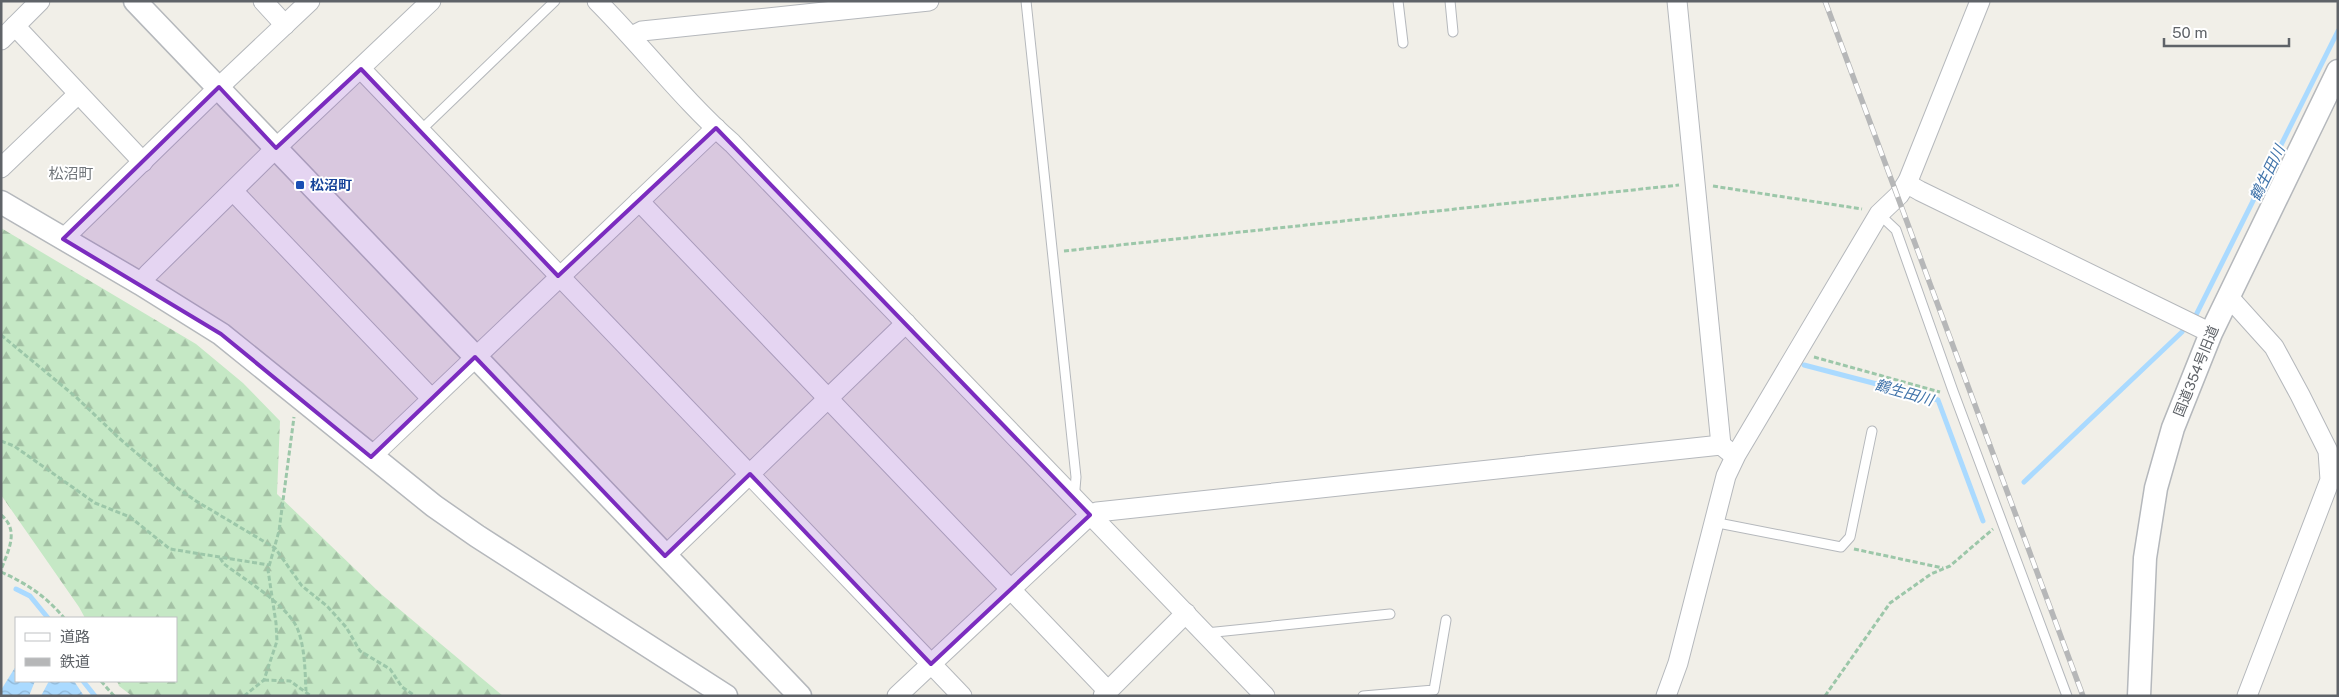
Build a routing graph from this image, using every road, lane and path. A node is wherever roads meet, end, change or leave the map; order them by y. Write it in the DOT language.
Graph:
graph roads {
  1 [pos="40,1"];
  2 [pos="135,1"];
  3 [pos="263,1"];
  4 [pos="310,1"];
  5 [pos="431,1"];
  6 [pos="555,1"];
  7 [pos="597,1"];
  8 [pos="929,1"];
  9 [pos="1026,1"];
  10 [pos="1398,1"];
  11 [pos="1450,1"];
  12 [pos="1676,1"];
  13 [pos="1980,1"];
  14 [pos="285,24"];
  15 [pos="15,26"];
  16 [pos="1453,32"];
  17 [pos="632,36"];
  18 [pos="1,40"];
  19 [pos="1402,43"];
  20 [pos="360,69"];
  21 [pos="2338,71"];
  22 [pos="219,87"];
  23 [pos="78,94"];
  24 [pos="716,128"];
  25 [pos="420,131"];
  26 [pos="276,148"];
  27 [pos="143,162"];
  28 [pos="1,168"];
  29 [pos="1908,181"];
  30 [pos="1696,183"];
  31 [pos="234,192"];
  32 [pos="639,201"];
  33 [pos="1,202"];
  34 [pos="1879,214"];
  35 [pos="64,239"];
  36 [pos="1052,252"];
  37 [pos="558,276"];
  38 [pos="141,284"];
  39 [pos="2228,296"];
  40 [pos="906,323"];
  41 [pos="2210,334"];
  42 [pos="1,335"];
  43 [pos="1800,350"];
  44 [pos="475,357"];
  45 [pos="1953,391"];
  46 [pos="829,397"];
  47 [pos="432,398"];
  48 [pos="296,412"];
  49 [pos="1872,431"];
  50 [pos="1,441"];
  51 [pos="1728,450"];
  52 [pos="371,457"];
  53 [pos="750,474"];
  54 [pos="1072,497"];
  55 [pos="1,515"];
  56 [pos="1090,515"];
  57 [pos="2003,521"];
  58 [pos="1713,522"];
  59 [pos="1841,547"];
  60 [pos="275,548"];
  61 [pos="665,556"];
  62 [pos="220,558"];
  63 [pos="269,565"];
  64 [pos="1945,568"];
  65 [pos="1,571"];
  66 [pos="1011,588"];
  67 [pos="271,600"];
  68 [pos="1186,613"];
  69 [pos="1390,614"];
  70 [pos="63,617"];
  71 [pos="1446,620"];
  72 [pos="1206,633"];
  73 [pos="931,664"];
  74 [pos="264,680"];
  75 [pos="102,682"];
  76 [pos="306,691"];
  77 [pos="1105,693"];
  78 [pos="114,696"];
  79 [pos="244,696"];
  80 [pos="311,696"];
  81 [pos="415,696"];
  82 [pos="726,696"];
  83 [pos="800,696"];
  84 [pos="897,696"];
  85 [pos="962,696"];
  86 [pos="1266,696"];
  87 [pos="1362,696"];
  88 [pos="1666,696"];
  89 [pos="1825,696"];
  90 [pos="2067,696"];
  91 [pos="2138,696"];
  92 [pos="2247,696"];
  1 -- 15 [label="street"];
  2 -- 22 [label="street"];
  3 -- 14 [label="street"];
  4 -- 14 [label="street"];
  5 -- 20 [label="street"];
  6 -- 25 [label="lane"];
  7 -- 17 [label="street"];
  8 -- 17 [label="street"];
  9 -- 36 [label="lane"];
  10 -- 19 [label="lane"];
  11 -- 16 [label="lane"];
  12 -- 30 [label="street"];
  13 -- 29 [label="street"];
  14 -- 22 [label="street"];
  15 -- 18 [label="street"];
  15 -- 23 [label="street"];
  17 -- 24 [label="street"];
  20 -- 25 [label="street"];
  20 -- 26 [label="street"];
  21 -- 39 [label="street, 国道354号旧道"];
  22 -- 26 [label="street"];
  22 -- 27 [label="street"];
  23 -- 27 [label="street"];
  23 -- 28 [label="street"];
  24 -- 32 [label="street"];
  24 -- 40 [label="street"];
  25 -- 37 [label="street"];
  26 -- 31 [label="street"];
  26 -- 44 [label="street"];
  27 -- 35 [label="street"];
  29 -- 34 [label="street"];
  29 -- 41 [label="street"];
  30 -- 34 [label="path"];
  30 -- 36 [label="path"];
  30 -- 51 [label="street"];
  31 -- 38 [label="street"];
  31 -- 47 [label="street"];
  32 -- 37 [label="street"];
  32 -- 46 [label="street"];
  33 -- 35 [label="street"];
  34 -- 43 [label="street"];
  34 -- 45 [label="lane"];
  35 -- 38 [label="street"];
  36 -- 54 [label="lane"];
  37 -- 44 [label="street"];
  37 -- 53 [label="street"];
  38 -- 52 [label="street"];
  39 -- 41 [label="street, 国道354号旧道"];
  39 -- 92 [label="street"];
  40 -- 46 [label="street"];
  40 -- 54 [label="street"];
  41 -- 91 [label="street, 国道354号旧道"];
  42 -- 60 [label="path"];
  43 -- 45 [label="path"];
  43 -- 51 [label="street"];
  44 -- 47 [label="street"];
  44 -- 61 [label="street"];
  45 -- 57 [label="lane"];
  46 -- 53 [label="street"];
  46 -- 66 [label="street"];
  47 -- 52 [label="street"];
  48 -- 60 [label="path"];
  49 -- 59 [label="lane"];
  50 -- 62 [label="path"];
  51 -- 56 [label="street"];
  51 -- 58 [label="street"];
  52 -- 82 [label="street"];
  53 -- 61 [label="street"];
  53 -- 73 [label="street"];
  54 -- 56 [label="street"];
  55 -- 65 [label="path"];
  56 -- 66 [label="street"];
  56 -- 68 [label="street"];
  57 -- 64 [label="path"];
  57 -- 90 [label="lane"];
  58 -- 59 [label="lane"];
  58 -- 88 [label="street"];
  59 -- 64 [label="path"];
  60 -- 63 [label="path"];
  60 -- 81 [label="path"];
  61 -- 83 [label="street"];
  62 -- 63 [label="path"];
  62 -- 67 [label="path"];
  63 -- 67 [label="path"];
  64 -- 89 [label="path"];
  65 -- 70 [label="path"];
  66 -- 73 [label="street"];
  66 -- 77 [label="street"];
  67 -- 74 [label="path"];
  67 -- 76 [label="path"];
  68 -- 72 [label="street"];
  68 -- 77 [label="street"];
  69 -- 72 [label="lane"];
  71 -- 87 [label="lane"];
  72 -- 86 [label="street"];
  73 -- 84 [label="street"];
  73 -- 85 [label="street"];
  74 -- 76 [label="path"];
  74 -- 79 [label="path"];
  75 -- 78 [label="path"];
  76 -- 80 [label="path"];
}
